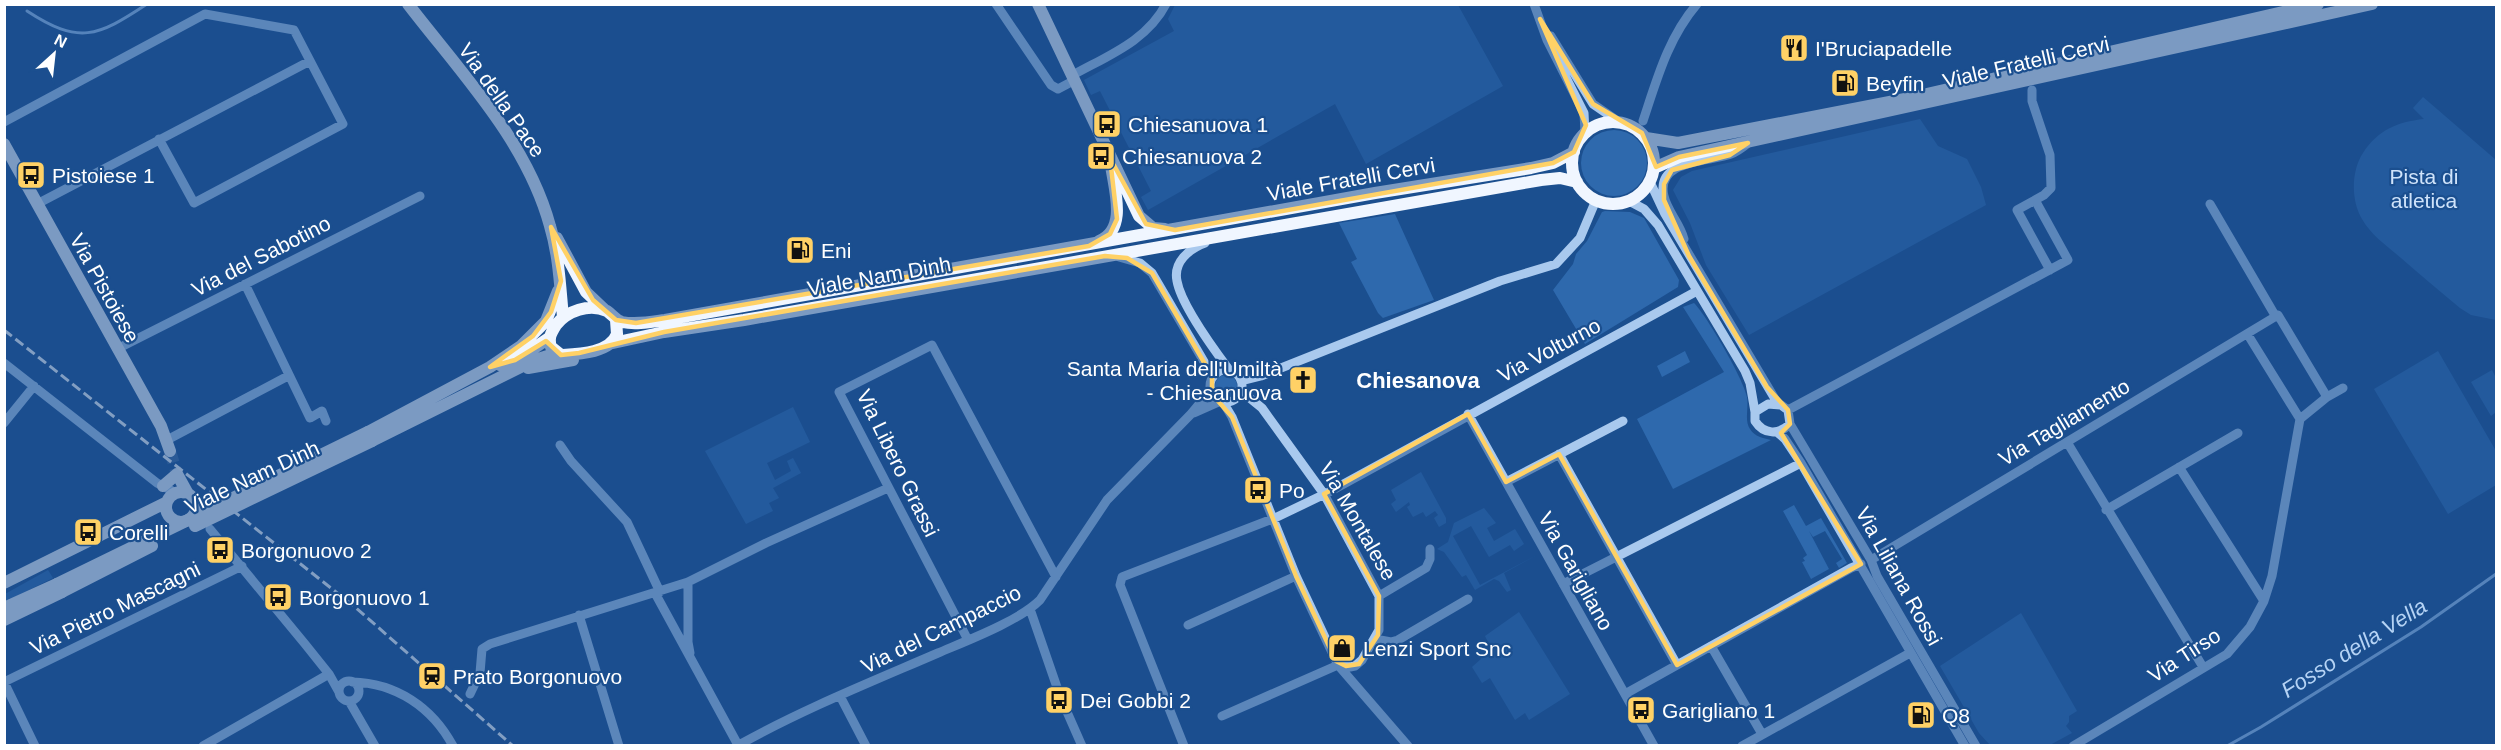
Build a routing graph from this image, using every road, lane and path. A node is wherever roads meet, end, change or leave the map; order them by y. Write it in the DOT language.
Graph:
graph roads {
  1 [pos="408,4"];
  2 [pos="996,4"];
  3 [pos="1038,4"];
  4 [pos="1166,4"];
  5 [pos="1534,4"];
  6 [pos="1697,4"];
  7 [pos="2318,4"];
  8 [pos="2372,4"];
  9 [pos="1540,19"];
  10 [pos="310,61"];
  11 [pos="1074,77"];
  12 [pos="2032,90"];
  13 [pos="1643,120"];
  14 [pos="4,122"];
  15 [pos="1619,122"];
  16 [pos="1585,133"];
  17 [pos="1646,138"];
  18 [pos="159,139"];
  19 [pos="1748,143"];
  20 [pos="6,151"];
  21 [pos="1574,152"];
  22 [pos="1110,158"];
  23 [pos="1654,168"];
  24 [pos="1577,182"];
  25 [pos="1650,182"];
  26 [pos="420,196"];
  27 [pos="1596,200"];
  28 [pos="1629,201"];
  29 [pos="2035,201"];
  30 [pos="37,204"];
  31 [pos="2210,204"];
  32 [pos="550,227"];
  33 [pos="1175,230"];
  34 [pos="1132,237"];
  35 [pos="1217,237"];
  36 [pos="1089,246"];
  37 [pos="1152,247"];
  38 [pos="1105,256"];
  39 [pos="1689,256"];
  40 [pos="2050,270"];
  41 [pos="561,281"];
  42 [pos="244,284"];
  43 [pos="1697,291"];
  44 [pos="605,311"];
  45 [pos="563,316"];
  46 [pos="2277,316"];
  47 [pos="616,320"];
  48 [pos="2248,335"];
  49 [pos="549,338"];
  50 [pos="613,343"];
  51 [pos="117,349"];
  52 [pos="596,350"];
  53 [pos="557,353"];
  54 [pos="4,363"];
  55 [pos="490,367"];
  56 [pos="518,370"];
  57 [pos="1230,371"];
  58 [pos="288,375"];
  59 [pos="1213,377"];
  60 [pos="34,386"];
  61 [pos="1241,386"];
  62 [pos="2343,388"];
  63 [pos="1210,390"];
  64 [pos="2327,397"];
  65 [pos="1222,402"];
  66 [pos="1778,404"];
  67 [pos="1788,410"];
  68 [pos="1755,412"];
  69 [pos="1191,414"];
  70 [pos="1468,414"];
  71 [pos="2300,419"];
  72 [pos="326,421"];
  73 [pos="1623,421"];
  74 [pos="4,423"];
  75 [pos="1790,424"];
  76 [pos="1777,432"];
  77 [pos="2238,433"];
  78 [pos="370,436"];
  79 [pos="2067,442"];
  80 [pos="169,445"];
  81 [pos="560,446"];
  82 [pos="1559,454"];
  83 [pos="1801,463"];
  84 [pos="2179,467"];
  85 [pos="1506,482"];
  86 [pos="160,484"];
  87 [pos="888,488"];
  88 [pos="1324,494"];
  89 [pos="175,497"];
  90 [pos="2106,510"];
  91 [pos="140,518"];
  92 [pos="1275,518"];
  93 [pos="171,519"];
  94 [pos="210,529"];
  95 [pos="1430,549"];
  96 [pos="1616,557"];
  97 [pos="1871,560"];
  98 [pos="1861,564"];
  99 [pos="242,566"];
  100 [pos="1296,576"];
  101 [pos="1056,577"];
  102 [pos="688,582"];
  103 [pos="4,584"];
  104 [pos="1563,584"];
  105 [pos="60,588"];
  106 [pos="657,593"];
  107 [pos="1379,596"];
  108 [pos="1468,599"];
  109 [pos="2264,601"];
  110 [pos="4,608"];
  111 [pos="1030,609"];
  112 [pos="579,615"];
  113 [pos="4,620"];
  114 [pos="1188,626"];
  115 [pos="1375,639"];
  116 [pos="968,640"];
  117 [pos="1711,646"];
  118 [pos="690,653"];
  119 [pos="1910,653"];
  120 [pos="1677,665"];
  121 [pos="1339,666"];
  122 [pos="2203,667"];
  123 [pos="329,674"];
  124 [pos="4,682"];
  125 [pos="345,686"];
  126 [pos="470,694"];
  127 [pos="1625,694"];
  128 [pos="840,696"];
  129 [pos="349,701"];
  130 [pos="1222,716"];
  131 [pos="1762,734"];
  132 [pos="738,745"];
  133 [pos="1082,745"];
  134 [pos="35,746"];
  135 [pos="203,746"];
  136 [pos="375,746"];
  137 [pos="453,746"];
  138 [pos="619,746"];
  139 [pos="866,746"];
  140 [pos="1184,746"];
  141 [pos="1408,746"];
  142 [pos="1654,746"];
  143 [pos="1742,746"];
  144 [pos="1965,746"];
  145 [pos="1976,746"];
  146 [pos="2073,746"];
  1 -- 32 [label="main road, Via della Pace"];
  2 -- 11 [label="street"];
  3 -- 11 [label="main road"];
  4 -- 11 [label="street"];
  5 -- 9 [label="street"];
  6 -- 13 [label="street"];
  7 -- 17 [label="main road, Viale Fratelli Cervi"];
  8 -- 19 [label="main road, Viale Fratelli Cervi"];
  9 -- 15 [label="street"];
  9 -- 16 [label="street"];
  10 -- 14 [label="street"];
  10 -- 18 [label="street"];
  10 -- 18 [label="street"];
  11 -- 22 [label="main road"];
  12 -- 29 [label="street"];
  15 -- 16 [label="main road"];
  15 -- 17 [label="main road, Viale Fratelli Cervi"];
  16 -- 21 [label="main road"];
  17 -- 23 [label="main road"];
  18 -- 30 [label="street"];
  19 -- 23 [label="main road, Viale Fratelli Cervi"];
  19 -- 39 [label="street"];
  20 -- 30 [label="main road, Via Pistoiese"];
  21 -- 24 [label="main road"];
  21 -- 33 [label="main road, Viale Fratelli Cervi"];
  22 -- 33 [label="main road"];
  22 -- 36 [label="main road"];
  23 -- 25 [label="main road"];
  24 -- 27 [label="main road"];
  24 -- 35 [label="main road, Viale Fratelli Cervi"];
  25 -- 28 [label="main road"];
  25 -- 39 [label="street"];
  26 -- 42 [label="street, Via del Sabotino"];
  27 -- 28 [label="main road"];
  27 -- 61 [label="street"];
  28 -- 43 [label="street"];
  29 -- 40 [label="street"];
  29 -- 40 [label="street"];
  30 -- 51 [label="main road, Via Pistoiese"];
  31 -- 46 [label="street"];
  32 -- 41 [label="main road"];
  32 -- 44 [label="main road"];
  33 -- 34 [label="main road, Viale Fratelli Cervi"];
  34 -- 36 [label="main road, Viale Nam Dinh"];
  35 -- 37 [label="main road, Viale Fratelli Cervi"];
  35 -- 57 [label="street, Via Montalese"];
  36 -- 47 [label="main road, Viale Nam Dinh"];
  37 -- 38 [label="main road, Viale Nam Dinh"];
  38 -- 50 [label="main road, Viale Nam Dinh"];
  38 -- 59 [label="street"];
  39 -- 66 [label="street"];
  40 -- 67 [label="street"];
  41 -- 45 [label="main road"];
  41 -- 55 [label="main road"];
  42 -- 51 [label="street, Via del Sabotino"];
  42 -- 58 [label="street"];
  43 -- 68 [label="street"];
  43 -- 70 [label="street, Via Volturno"];
  44 -- 45 [label="main road"];
  44 -- 47 [label="main road"];
  45 -- 49 [label="main road"];
  46 -- 48 [label="street, Via Tagliamento"];
  46 -- 64 [label="street"];
  47 -- 50 [label="main road"];
  48 -- 71 [label="street"];
  48 -- 79 [label="street, Via Tagliamento"];
  49 -- 53 [label="main road"];
  49 -- 55 [label="main road"];
  50 -- 52 [label="main road, Viale Nam Dinh"];
  51 -- 80 [label="main road, Via Pistoiese"];
  52 -- 53 [label="main road, Viale Nam Dinh"];
  52 -- 56 [label="main road"];
  53 -- 56 [label="main road, Viale Nam Dinh"];
  54 -- 60 [label="street"];
  55 -- 78 [label="main road, Viale Nam Dinh"];
  56 -- 78 [label="main road, Viale Nam Dinh"];
  57 -- 59 [label="street"];
  57 -- 61 [label="street, Via Montalese"];
  58 -- 72 [label="street"];
  58 -- 80 [label="street"];
  59 -- 63 [label="street"];
  60 -- 74 [label="street"];
  60 -- 86 [label="street"];
  61 -- 65 [label="street"];
  61 -- 88 [label="street, Via Montalese"];
  62 -- 64 [label="street"];
  63 -- 65 [label="street"];
  63 -- 69 [label="street, Via del Campaccio"];
  64 -- 71 [label="street"];
  65 -- 69 [label="street, Via del Campaccio"];
  65 -- 92 [label="street"];
  66 -- 67 [label="street"];
  66 -- 68 [label="street"];
  67 -- 75 [label="street, Via Liliana Rossi"];
  68 -- 76 [label="street, Via Liliana Rossi"];
  69 -- 101 [label="street, Via del Campaccio"];
  70 -- 85 [label="street, Via Garigliano"];
  70 -- 88 [label="street, Via Volturno"];
  71 -- 109 [label="street, Via Tirso"];
  73 -- 82 [label="street"];
  75 -- 76 [label="street"];
  75 -- 97 [label="street, Via Liliana Rossi"];
  76 -- 83 [label="street, Via Liliana Rossi"];
  77 -- 84 [label="street"];
  78 -- 105 [label="main road, Viale Nam Dinh, bridge"];
  79 -- 90 [label="street"];
  79 -- 97 [label="street, Via Tagliamento"];
  81 -- 106 [label="street"];
  82 -- 85 [label="street"];
  82 -- 96 [label="street"];
  83 -- 96 [label="street"];
  83 -- 98 [label="street, Via Liliana Rossi"];
  84 -- 90 [label="street"];
  84 -- 109 [label="street"];
  85 -- 104 [label="street, Via Garigliano"];
  86 -- 89 [label="street"];
  86 -- 89 [label="main road"];
  87 -- 101 [label="street, Via Libero Grassi"];
  87 -- 102 [label="street"];
  87 -- 116 [label="street, Via Libero Grassi"];
  88 -- 92 [label="street, Via Volturno"];
  88 -- 107 [label="street, Via Montalese"];
  89 -- 91 [label="main road"];
  89 -- 93 [label="main road"];
  89 -- 93 [label="main road"];
  90 -- 122 [label="street"];
  91 -- 93 [label="main road"];
  91 -- 103 [label="main road"];
  92 -- 100 [label="street"];
  92 -- 140 [label="street, Via Volturno"];
  94 -- 99 [label="street"];
  95 -- 107 [label="street"];
  96 -- 104 [label="street"];
  96 -- 120 [label="street"];
  97 -- 145 [label="street, Via Liliana Rossi"];
  98 -- 117 [label="street"];
  98 -- 119 [label="street, Via Liliana Rossi"];
  99 -- 123 [label="street"];
  99 -- 124 [label="street, Via Pietro Mascagni"];
  100 -- 114 [label="street"];
  100 -- 121 [label="street"];
  101 -- 111 [label="street, Via del Campaccio"];
  102 -- 106 [label="street"];
  102 -- 118 [label="street"];
  104 -- 127 [label="street, Via Garigliano"];
  105 -- 110 [label="main road, Viale Nam Dinh"];
  105 -- 113 [label="main road, Viale Nam Dinh"];
  106 -- 112 [label="street"];
  106 -- 118 [label="street"];
  107 -- 115 [label="street, Via Montalese"];
  108 -- 115 [label="street"];
  109 -- 122 [label="street, Via Tirso"];
  111 -- 116 [label="street, Via del Campaccio"];
  111 -- 133 [label="street"];
  112 -- 126 [label="street"];
  112 -- 138 [label="street"];
  115 -- 121 [label="street, Via Montalese"];
  116 -- 128 [label="street, Via del Campaccio"];
  117 -- 120 [label="street"];
  117 -- 131 [label="street"];
  118 -- 132 [label="street"];
  119 -- 131 [label="street"];
  119 -- 144 [label="street, Via Liliana Rossi"];
  120 -- 127 [label="street"];
  121 -- 130 [label="street"];
  121 -- 141 [label="street"];
  122 -- 146 [label="street, Via Tirso"];
  123 -- 125 [label="street"];
  123 -- 135 [label="street"];
  124 -- 134 [label="street"];
  125 -- 129 [label="street"];
  125 -- 129 [label="street"];
  125 -- 137 [label="street"];
  127 -- 142 [label="street, Via Garigliano"];
  128 -- 132 [label="street, Via del Campaccio"];
  128 -- 139 [label="street"];
  129 -- 136 [label="street"];
  131 -- 143 [label="street"];
}
